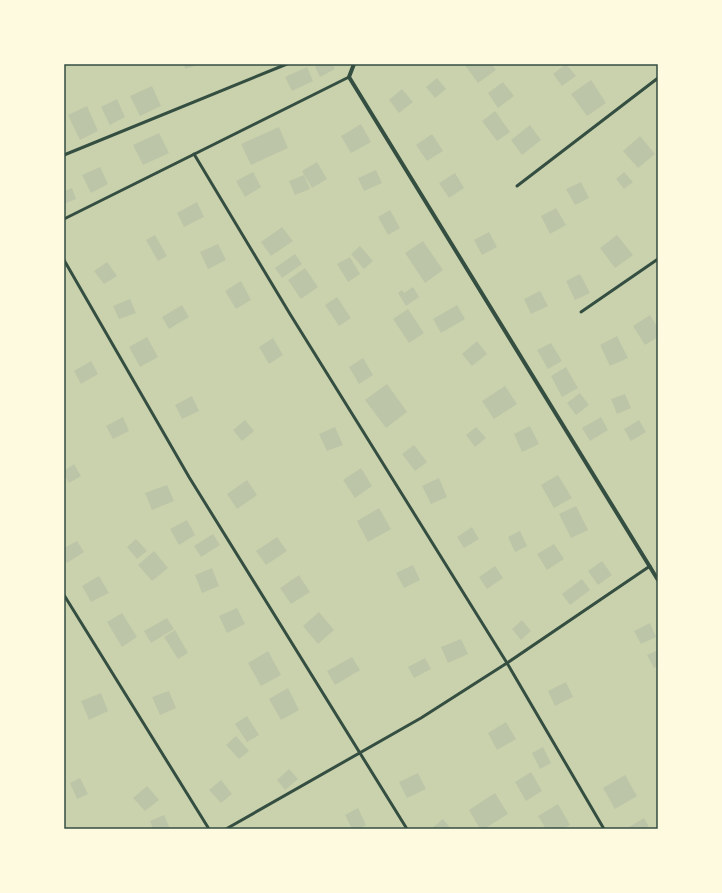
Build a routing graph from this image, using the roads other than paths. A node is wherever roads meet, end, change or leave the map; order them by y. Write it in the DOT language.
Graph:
graph roads {
  1 [pos="287,64"];
  2 [pos="354,64"];
  3 [pos="348,77"];
  4 [pos="658,78"];
  5 [pos="194,154"];
  6 [pos="64,155"];
  7 [pos="517,186"];
  8 [pos="64,219"];
  9 [pos="658,259"];
  10 [pos="64,260"];
  11 [pos="581,312"];
  12 [pos="650,566"];
  13 [pos="658,580"];
  14 [pos="64,595"];
  15 [pos="507,663"];
  16 [pos="359,754"];
  17 [pos="209,829"];
  18 [pos="226,829"];
  19 [pos="407,829"];
  20 [pos="604,829"];
  1 -- 6 [label="lane"];
  2 -- 3 [label="street"];
  3 -- 5 [label="lane"];
  3 -- 12 [label="street"];
  4 -- 7 [label="lane"];
  5 -- 8 [label="lane"];
  5 -- 15 [label="lane"];
  9 -- 11 [label="lane"];
  10 -- 16 [label="lane"];
  12 -- 13 [label="street"];
  12 -- 15 [label="lane"];
  14 -- 17 [label="lane"];
  15 -- 16 [label="lane"];
  15 -- 20 [label="lane"];
  16 -- 18 [label="lane"];
  16 -- 19 [label="lane"];
}
